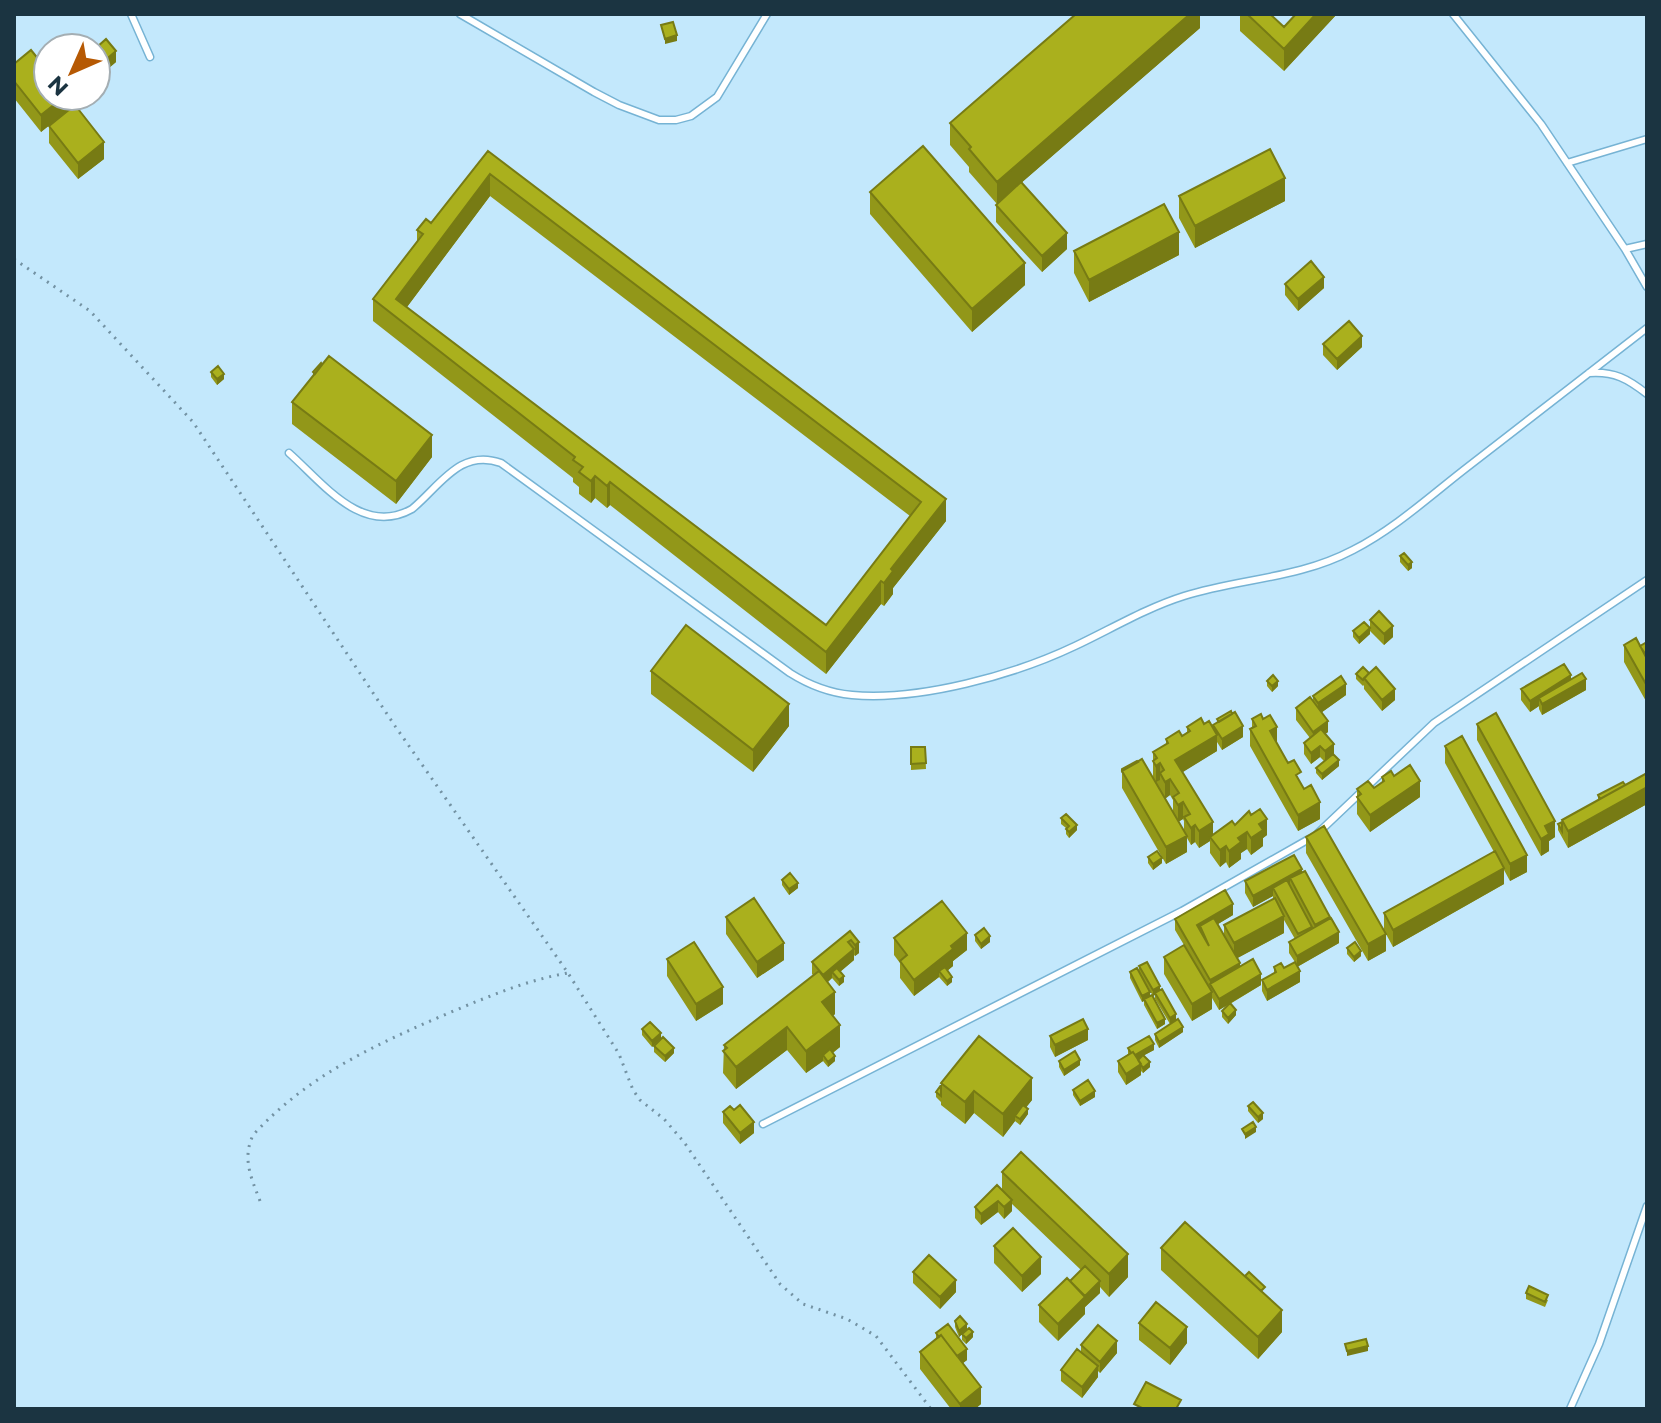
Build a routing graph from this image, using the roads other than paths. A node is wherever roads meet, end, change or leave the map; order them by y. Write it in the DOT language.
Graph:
graph roads {
  1 [pos="131,14"];
  2 [pos="460,14"];
  3 [pos="767,14"];
  4 [pos="1453,14"];
  5 [pos="150,57"];
  6 [pos="1647,139"];
  7 [pos="1567,163"];
  8 [pos="1647,244"];
  9 [pos="1625,249"];
  10 [pos="1647,287"];
  11 [pos="1647,328"];
  12 [pos="1589,373"];
  13 [pos="1647,394"];
  14 [pos="289,453"];
  15 [pos="1647,580"];
  16 [pos="763,1124"];
  17 [pos="1647,1206"];
  18 [pos="1570,1409"];
  1 -- 5 [label="lane"];
  2 -- 3 [label="lane"];
  4 -- 7 [label="lane"];
  6 -- 7 [label="lane"];
  7 -- 9 [label="lane"];
  8 -- 9 [label="lane"];
  9 -- 10 [label="lane"];
  11 -- 12 [label="lane"];
  12 -- 13 [label="lane"];
  12 -- 14 [label="lane"];
  15 -- 16 [label="lane"];
  17 -- 18 [label="lane"];
}
